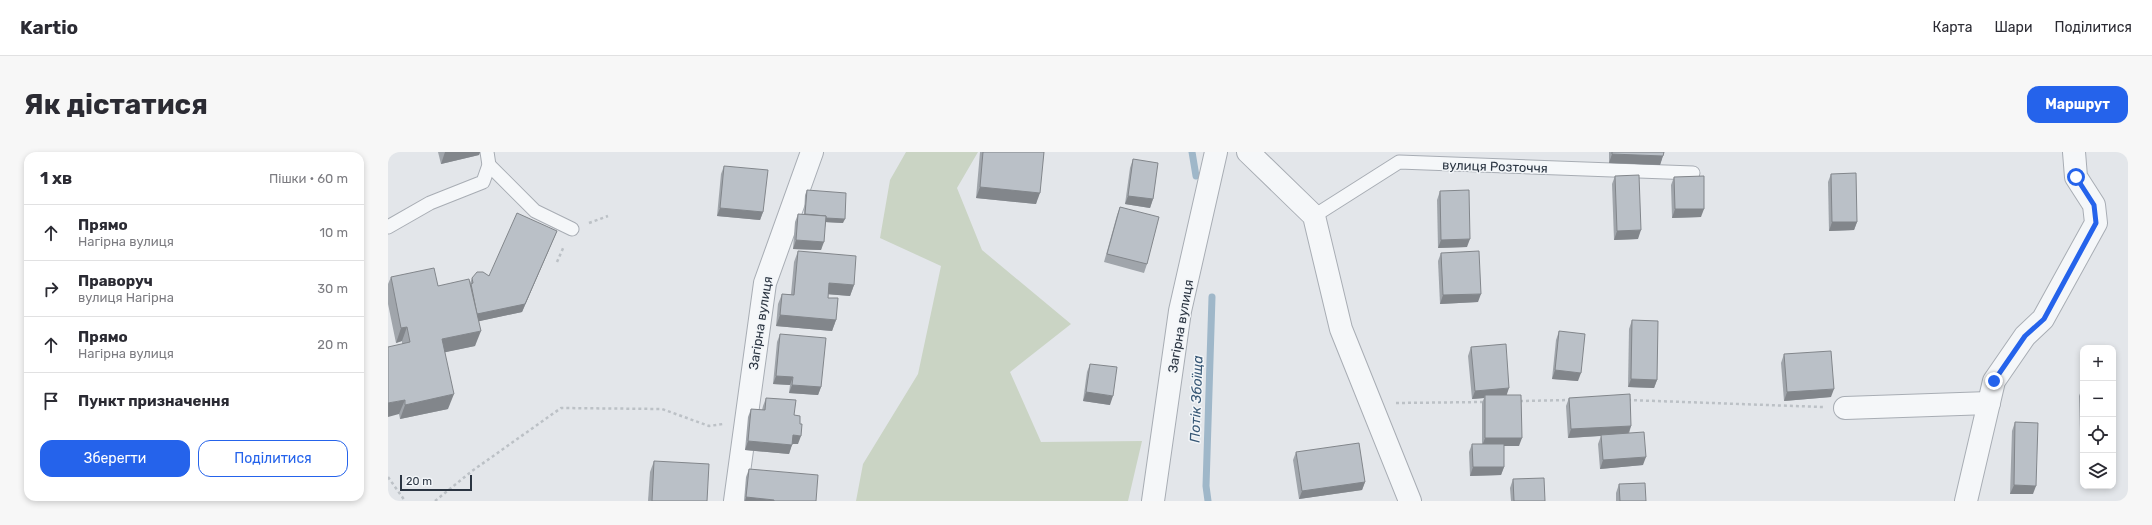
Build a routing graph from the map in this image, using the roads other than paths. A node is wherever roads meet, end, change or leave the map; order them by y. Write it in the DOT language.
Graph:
graph roads {
  1 [pos="812,152"];
  2 [pos="1216,152"];
  3 [pos="1248,152"];
  4 [pos="2074,152"];
  5 [pos="488,158"];
  6 [pos="1693,173"];
  7 [pos="1314,216"];
  8 [pos="388,227"];
  9 [pos="572,229"];
  10 [pos="1989,403"];
  11 [pos="1845,408"];
  12 [pos="735,501"];
  13 [pos="1153,501"];
  14 [pos="1410,501"];
  15 [pos="1966,501"];
  1 -- 12 [label="street, Загірна вулиця"];
  2 -- 13 [label="street, Загірна вулиця"];
  3 -- 7 [label="street"];
  4 -- 10 [label="street"];
  5 -- 8 [label="lane"];
  5 -- 9 [label="lane"];
  6 -- 7 [label="lane, вулиця Розточчя"];
  7 -- 14 [label="street"];
  10 -- 11 [label="street"];
  10 -- 15 [label="street"];
}
